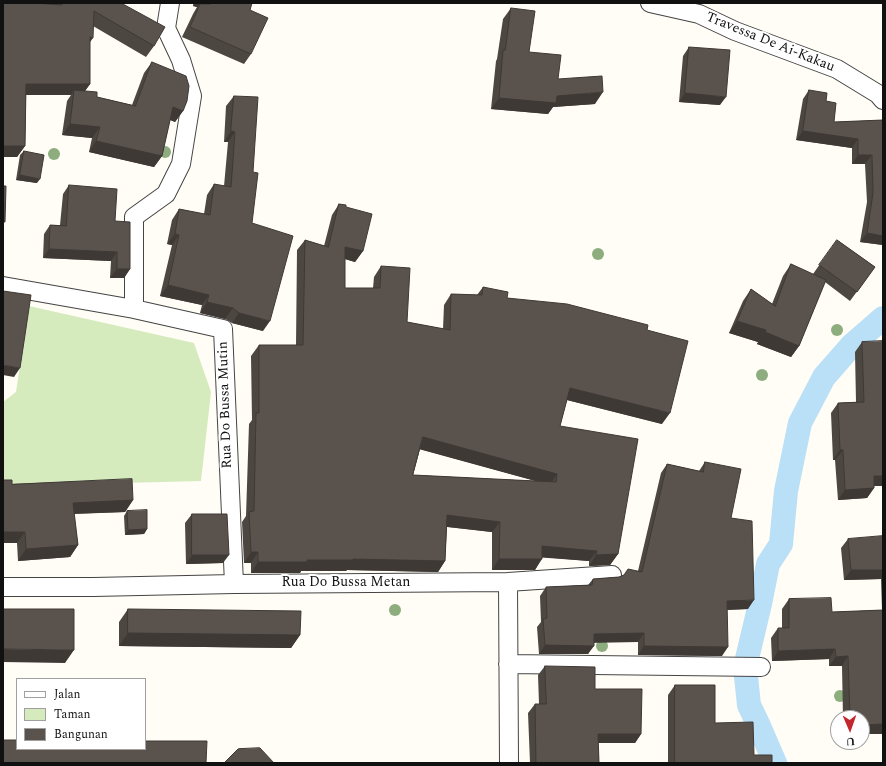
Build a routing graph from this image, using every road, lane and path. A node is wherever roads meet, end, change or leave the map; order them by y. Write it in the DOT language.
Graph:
graph roads {
  1 [pos="170,3"];
  2 [pos="650,3"];
  3 [pos="883,100"];
  4 [pos="3,286"];
  5 [pos="134,309"];
  6 [pos="612,575"];
  7 [pos="508,582"];
  8 [pos="234,584"];
  9 [pos="3,587"];
  10 [pos="508,664"];
  11 [pos="761,668"];
  12 [pos="509,763"];
  1 -- 5 [label="street"];
  2 -- 3 [label="street, Travessa De Ai-Kakau"];
  4 -- 5 [label="street, Rua Do Bussa Mutin"];
  5 -- 8 [label="street, Rua Do Bussa Mutin"];
  6 -- 7 [label="street, Rua Do Bussa Metan"];
  7 -- 8 [label="street, Rua Do Bussa Metan"];
  7 -- 10 [label="street"];
  8 -- 9 [label="street, Rua Do Bussa Metan"];
  10 -- 11 [label="street"];
  10 -- 12 [label="street"];
}
